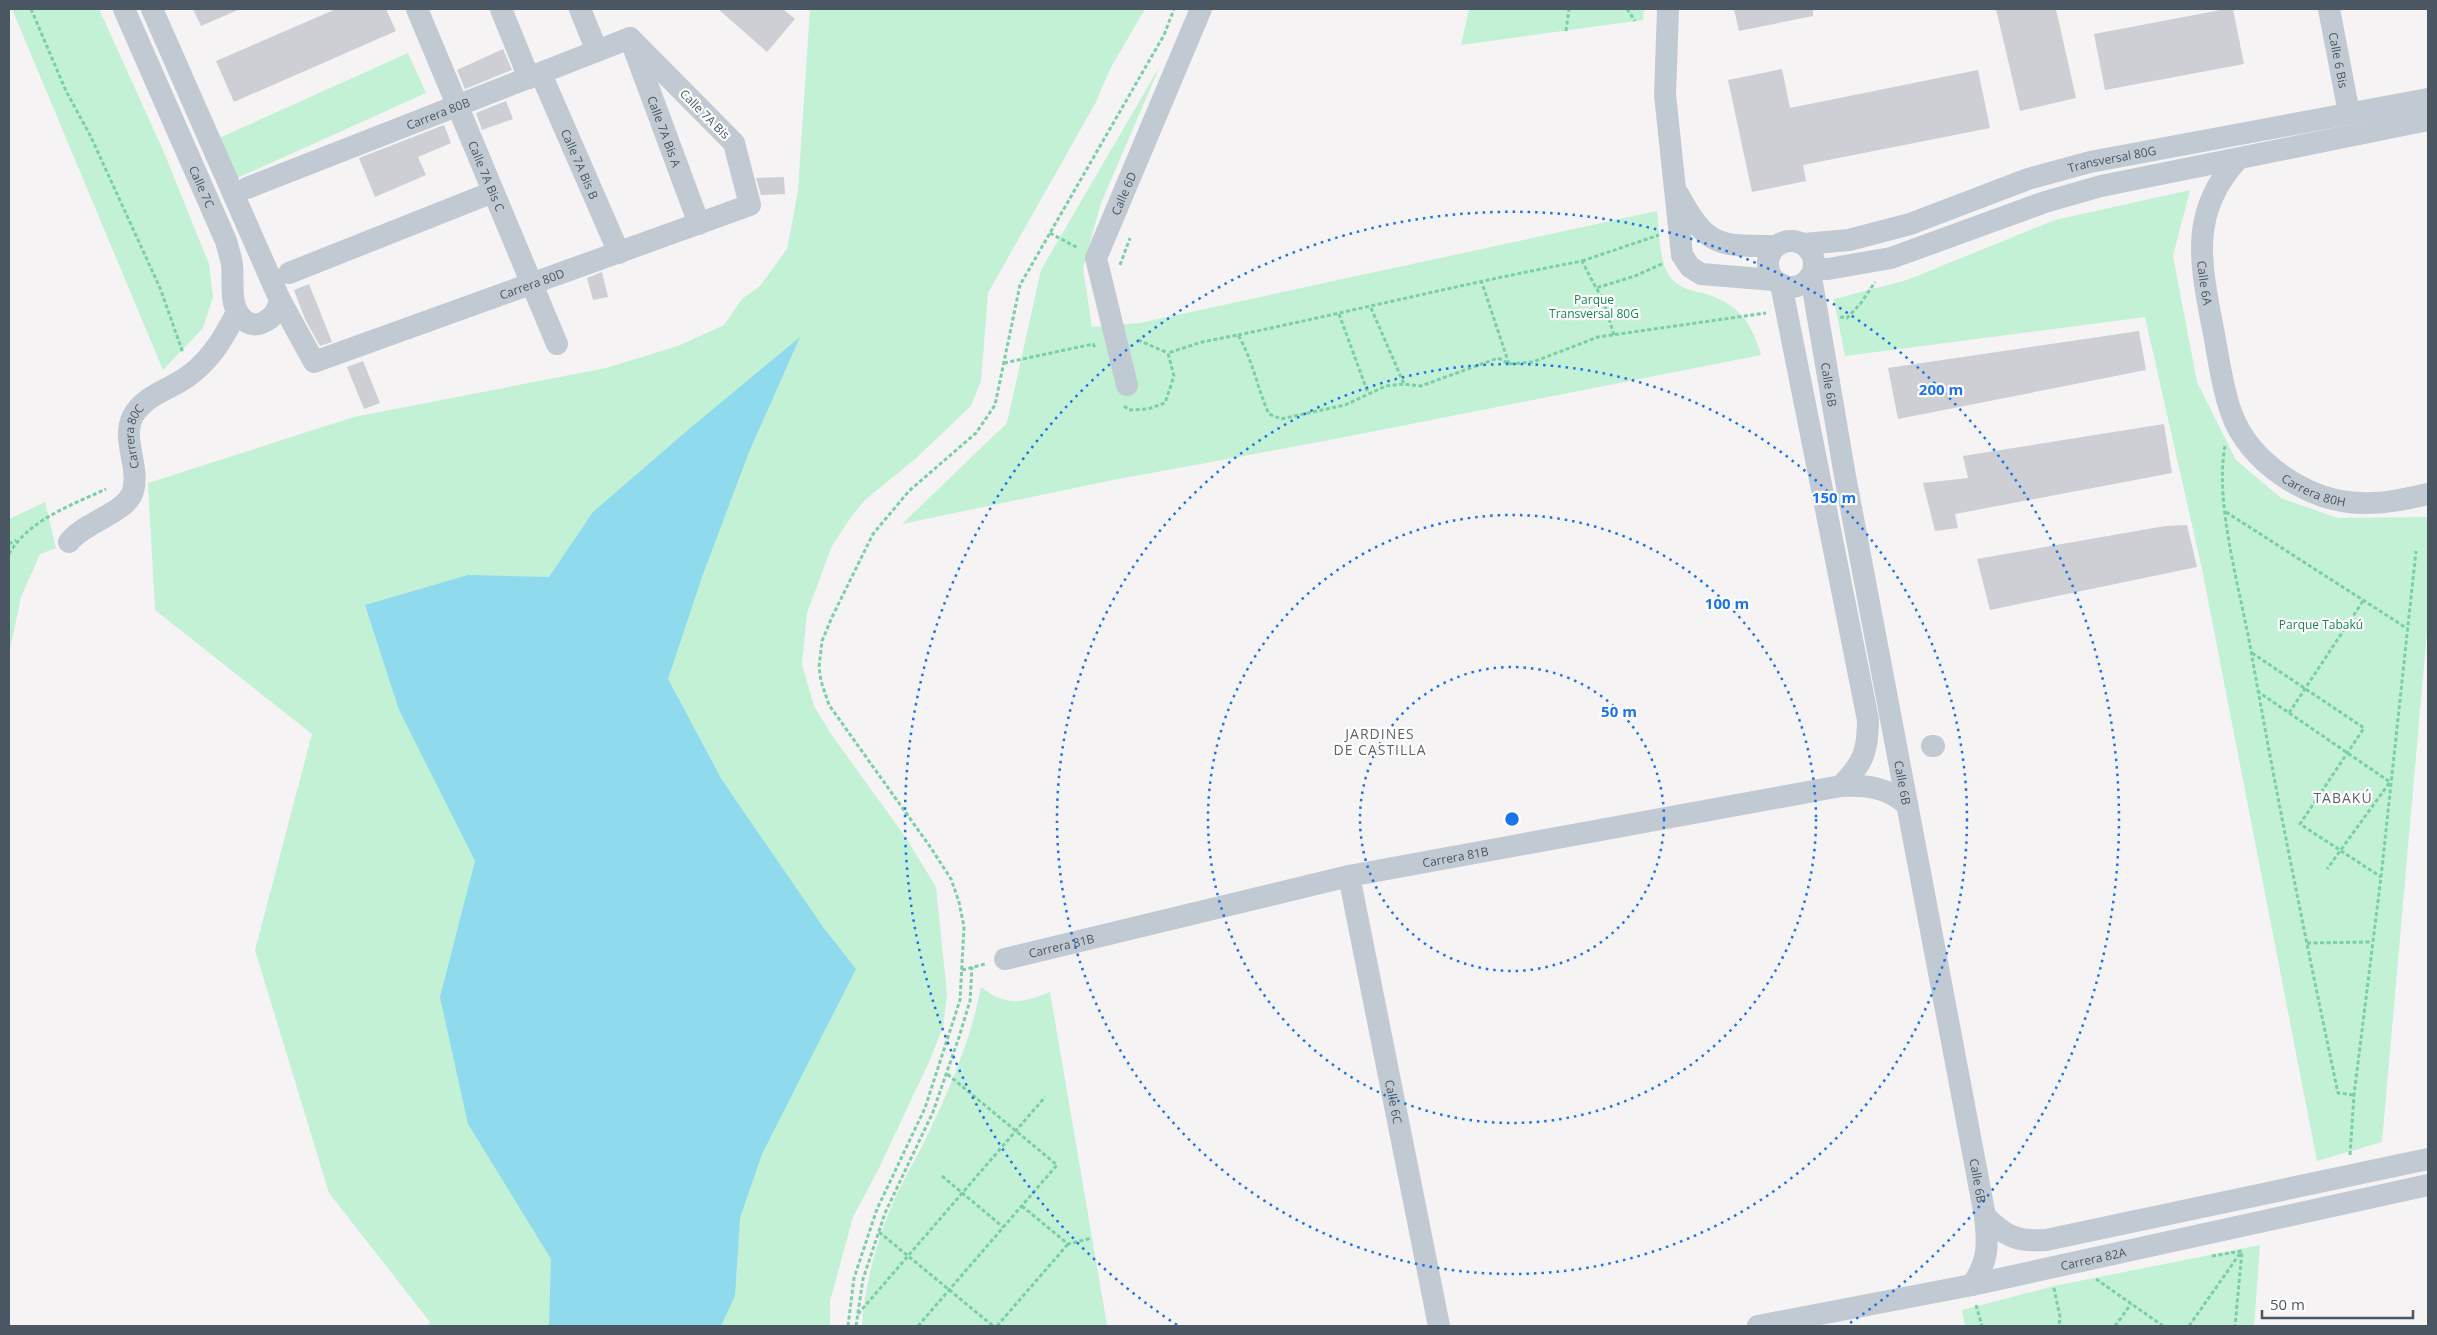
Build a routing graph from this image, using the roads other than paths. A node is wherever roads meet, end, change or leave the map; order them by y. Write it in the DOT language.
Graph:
graph roads {
  1 [pos="124,9"];
  2 [pos="152,9"];
  3 [pos="417,9"];
  4 [pos="501,9"];
  5 [pos="580,9"];
  6 [pos="1201,9"];
  7 [pos="1668,9"];
  8 [pos="2329,9"];
  9 [pos="630,38"];
  10 [pos="597,51"];
  11 [pos="535,76"];
  12 [pos="2428,99"];
  13 [pos="457,106"];
  14 [pos="2350,113"];
  15 [pos="2428,120"];
  16 [pos="2237,160"];
  17 [pos="246,188"];
  18 [pos="1675,188"];
  19 [pos="493,192"];
  20 [pos="750,206"];
  21 [pos="699,224"];
  22 [pos="1804,244"];
  23 [pos="1775,246"];
  24 [pos="619,254"];
  25 [pos="289,273"];
  26 [pos="1812,273"];
  27 [pos="1777,282"];
  28 [pos="532,284"];
  29 [pos="280,300"];
  30 [pos="236,314"];
  31 [pos="557,344"];
  32 [pos="1125,394"];
  33 [pos="2232,414"];
  34 [pos="2428,494"];
  35 [pos="69,542"];
  36 [pos="1841,786"];
  37 [pos="1906,805"];
  38 [pos="1350,876"];
  39 [pos="1005,959"];
  40 [pos="2428,1159"];
  41 [pos="2428,1185"];
  42 [pos="1985,1216"];
  43 [pos="1972,1285"];
  44 [pos="1438,1326"];
  45 [pos="1758,1326"];
  1 -- 30 [label="street, Calle 7C"];
  2 -- 29 [label="street"];
  3 -- 13 [label="street, Calle 7A Bis C"];
  4 -- 11 [label="street, Calle 7A Bis B"];
  5 -- 10 [label="street"];
  6 -- 32 [label="street, Calle 6D"];
  7 -- 18 [label="street"];
  8 -- 14 [label="street, Calle 6 Bis"];
  9 -- 10 [label="street, Carrera 80B"];
  9 -- 20 [label="street, Calle 7A Bis"];
  9 -- 21 [label="street, Calle 7A Bis A"];
  10 -- 11 [label="street, Carrera 80B"];
  11 -- 13 [label="street, Carrera 80B"];
  11 -- 24 [label="street, Calle 7A Bis B"];
  12 -- 14 [label="street, Transversal 80G"];
  13 -- 17 [label="street, Carrera 80B"];
  13 -- 19 [label="street, Calle 7A Bis C"];
  14 -- 22 [label="street, Transversal 80G"];
  15 -- 16 [label="street, Transversal 80G"];
  16 -- 26 [label="street, Transversal 80G"];
  16 -- 33 [label="street, Calle 6A"];
  18 -- 23 [label="street"];
  18 -- 27 [label="street"];
  19 -- 25 [label="street"];
  19 -- 28 [label="street, Calle 7A Bis C"];
  20 -- 21 [label="street, Carrera 80D"];
  21 -- 24 [label="street, Carrera 80D"];
  22 -- 23 [label="street"];
  22 -- 26 [label="street"];
  23 -- 27 [label="street"];
  24 -- 28 [label="street, Carrera 80D"];
  26 -- 27 [label="street"];
  26 -- 37 [label="street, Calle 6B"];
  27 -- 36 [label="street"];
  28 -- 29 [label="street, Carrera 80D"];
  28 -- 31 [label="street, Calle 7A Bis C"];
  29 -- 30 [label="street"];
  30 -- 35 [label="street, Carrera 80C"];
  33 -- 34 [label="street, Carrera 80H"];
  36 -- 37 [label="street, Carrera 81B"];
  36 -- 38 [label="street, Carrera 81B"];
  37 -- 42 [label="street, Calle 6B"];
  38 -- 39 [label="street, Carrera 81B"];
  38 -- 44 [label="street, Calle 6C"];
  40 -- 42 [label="street"];
  41 -- 43 [label="street, Carrera 82A"];
  42 -- 43 [label="street, Calle 6B"];
  43 -- 45 [label="street, Carrera 82A"];
}
